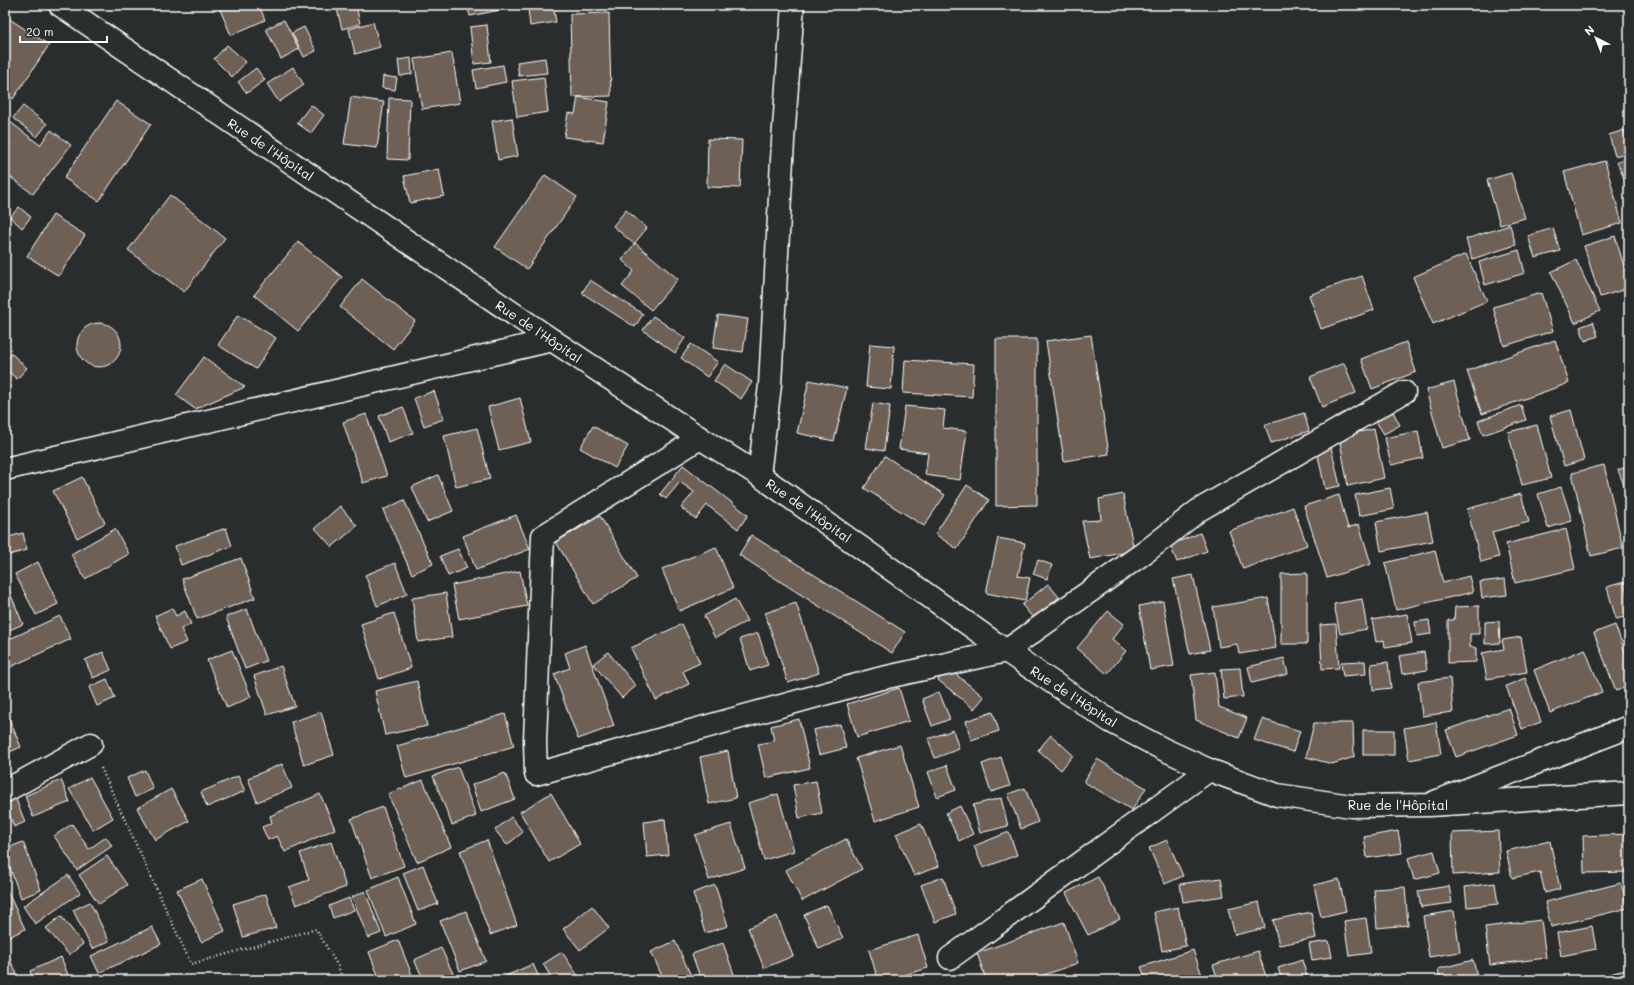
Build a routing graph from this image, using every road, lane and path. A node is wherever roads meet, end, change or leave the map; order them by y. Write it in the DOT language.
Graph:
graph roads {
  1 [pos="60,5"];
  2 [pos="793,5"];
  3 [pos="552,340"];
  4 [pos="1404,392"];
  5 [pos="700,438"];
  6 [pos="5,469"];
  7 [pos="759,475"];
  8 [pos="1006,650"];
  9 [pos="1629,727"];
  10 [pos="91,744"];
  11 [pos="1209,770"];
  12 [pos="5,791"];
  13 [pos="1629,793"];
  14 [pos="1429,805"];
  15 [pos="950,958"];
  16 [pos="342,980"];
  1 -- 3 [label="street, Rue de l'Hôpital"];
  2 -- 7 [label="street"];
  3 -- 5 [label="street, Rue de l'Hôpital"];
  3 -- 6 [label="street"];
  4 -- 8 [label="street"];
  5 -- 7 [label="street, Rue de l'Hôpital"];
  5 -- 8 [label="street"];
  7 -- 8 [label="street, Rue de l'Hôpital"];
  8 -- 11 [label="street, Rue de l'Hôpital"];
  9 -- 14 [label="street"];
  10 -- 12 [label="street"];
  10 -- 16 [label="path"];
  11 -- 14 [label="street, Rue de l'Hôpital"];
  11 -- 15 [label="street"];
  13 -- 14 [label="street, Rue de l'Hôpital"];
}
